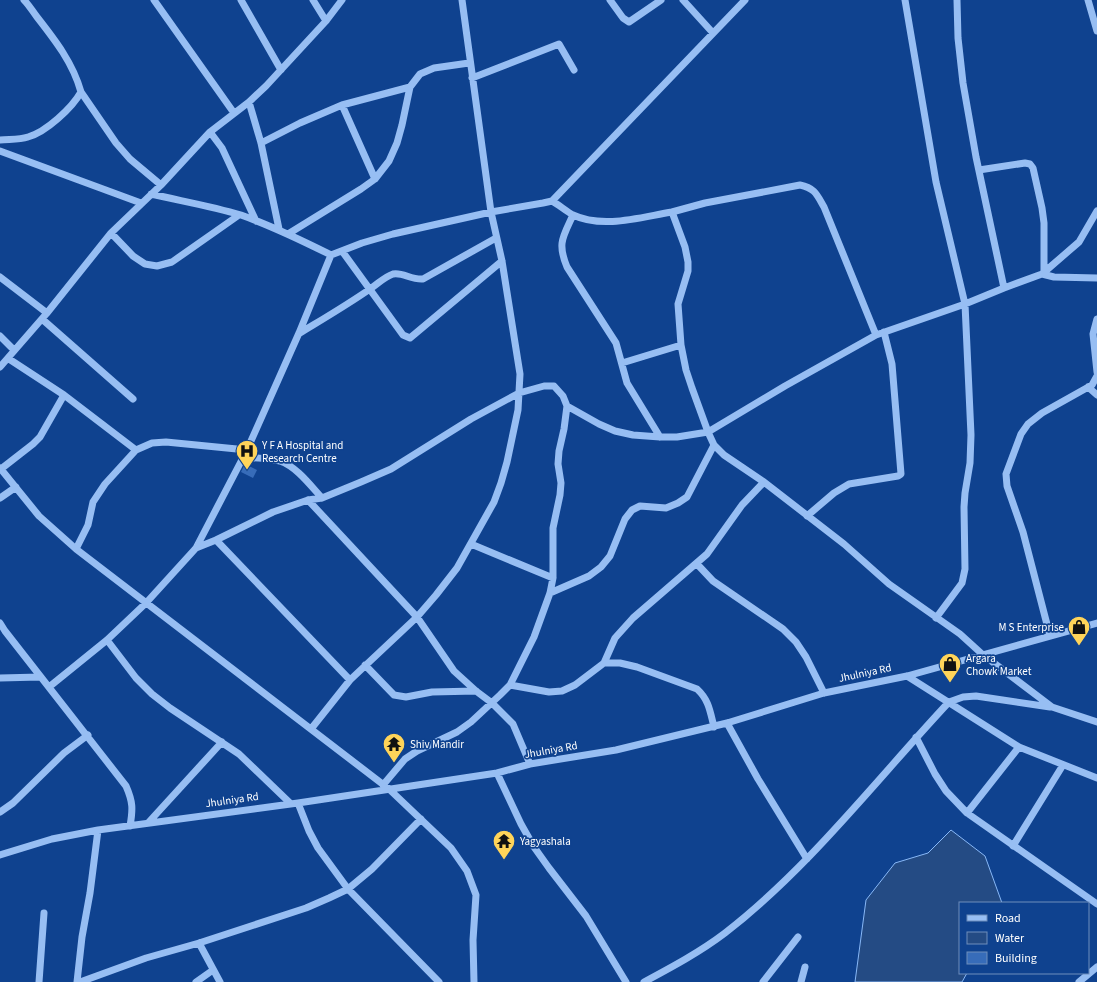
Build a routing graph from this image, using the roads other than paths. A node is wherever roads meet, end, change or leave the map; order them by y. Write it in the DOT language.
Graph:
graph roads {
  1 [pos="24,0"];
  2 [pos="154,0"];
  3 [pos="241,0"];
  4 [pos="313,0"];
  5 [pos="342,0"];
  6 [pos="462,0"];
  7 [pos="610,0"];
  8 [pos="661,0"];
  9 [pos="683,0"];
  10 [pos="745,0"];
  11 [pos="905,0"];
  12 [pos="956,0"];
  13 [pos="1088,0"];
  14 [pos="326,21"];
  15 [pos="1097,31"];
  16 [pos="713,33"];
  17 [pos="470,63"];
  18 [pos="281,70"];
  19 [pos="574,70"];
  20 [pos="472,78"];
  21 [pos="410,87"];
  22 [pos="80,92"];
  23 [pos="249,102"];
  24 [pos="342,105"];
  25 [pos="234,113"];
  26 [pos="210,132"];
  27 [pos="0,140"];
  28 [pos="261,143"];
  29 [pos="0,151"];
  30 [pos="16,156"];
  31 [pos="979,170"];
  32 [pos="375,179"];
  33 [pos="161,185"];
  34 [pos="150,194"];
  35 [pos="552,201"];
  36 [pos="141,203"];
  37 [pos="1097,211"];
  38 [pos="491,212"];
  39 [pos="672,212"];
  40 [pos="239,215"];
  41 [pos="574,215"];
  42 [pos="256,221"];
  43 [pos="279,229"];
  44 [pos="111,233"];
  45 [pos="288,234"];
  46 [pos="496,238"];
  47 [pos="342,251"];
  48 [pos="331,254"];
  49 [pos="502,261"];
  50 [pos="1043,273"];
  51 [pos="0,277"];
  52 [pos="1097,278"];
  53 [pos="1004,288"];
  54 [pos="371,289"];
  55 [pos="965,304"];
  56 [pos="44,316"];
  57 [pos="1097,319"];
  58 [pos="884,332"];
  59 [pos="299,333"];
  60 [pos="876,335"];
  61 [pos="0,336"];
  62 [pos="681,345"];
  63 [pos="14,350"];
  64 [pos="9,359"];
  65 [pos="622,363"];
  66 [pos="0,367"];
  67 [pos="1097,372"];
  68 [pos="1097,376"];
  69 [pos="1088,387"];
  70 [pos="519,393"];
  71 [pos="1097,394"];
  72 [pos="64,396"];
  73 [pos="132,399"];
  74 [pos="567,406"];
  75 [pos="708,432"];
  76 [pos="660,437"];
  77 [pos="714,445"];
  78 [pos="136,450"];
  79 [pos="246,450"];
  80 [pos="242,457"];
  81 [pos="0,469"];
  82 [pos="764,482"];
  83 [pos="16,487"];
  84 [pos="0,498"];
  85 [pos="322,498"];
  86 [pos="308,500"];
  87 [pos="807,516"];
  88 [pos="216,540"];
  89 [pos="471,544"];
  90 [pos="196,548"];
  91 [pos="76,549"];
  92 [pos="697,564"];
  93 [pos="553,578"];
  94 [pos="550,593"];
  95 [pos="146,603"];
  96 [pos="417,617"];
  97 [pos="936,618"];
  98 [pos="0,623"];
  99 [pos="1097,623"];
  100 [pos="1050,636"];
  101 [pos="107,640"];
  102 [pos="982,654"];
  103 [pos="604,663"];
  104 [pos="365,665"];
  105 [pos="907,676"];
  106 [pos="40,677"];
  107 [pos="0,678"];
  108 [pos="350,680"];
  109 [pos="510,685"];
  110 [pos="49,687"];
  111 [pos="476,691"];
  112 [pos="824,693"];
  113 [pos="949,702"];
  114 [pos="492,703"];
  115 [pos="1052,707"];
  116 [pos="1097,722"];
  117 [pos="727,723"];
  118 [pos="714,726"];
  119 [pos="311,729"];
  120 [pos="88,735"];
  121 [pos="916,737"];
  122 [pos="222,742"];
  123 [pos="1019,747"];
  124 [pos="530,764"];
  125 [pos="1063,765"];
  126 [pos="497,773"];
  127 [pos="1097,778"];
  128 [pos="386,787"];
  129 [pos="294,803"];
  130 [pos="0,812"];
  131 [pos="967,813"];
  132 [pos="421,819"];
  133 [pos="148,823"];
  134 [pos="130,826"];
  135 [pos="98,830"];
  136 [pos="1013,846"];
  137 [pos="0,855"];
  138 [pos="808,859"];
  139 [pos="348,889"];
  140 [pos="1097,904"];
  141 [pos="44,913"];
  142 [pos="798,936"];
  143 [pos="199,943"];
  144 [pos="805,967"];
  145 [pos="1097,967"];
  146 [pos="213,970"];
  147 [pos="1089,974"];
  148 [pos="1089,974"];
  149 [pos="39,982"];
  150 [pos="77,982"];
  151 [pos="80,982"];
  152 [pos="196,982"];
  153 [pos="220,982"];
  154 [pos="439,982"];
  155 [pos="474,982"];
  156 [pos="626,982"];
  157 [pos="644,982"];
  158 [pos="763,982"];
  159 [pos="801,982"];
  160 [pos="1079,982"];
  1 -- 22 [label="street"];
  2 -- 25 [label="street"];
  3 -- 18 [label="street"];
  4 -- 14 [label="street"];
  5 -- 14 [label="street"];
  6 -- 17 [label="street"];
  7 -- 8 [label="street"];
  9 -- 16 [label="street"];
  10 -- 16 [label="street"];
  11 -- 55 [label="street"];
  12 -- 31 [label="street"];
  13 -- 15 [label="street"];
  14 -- 18 [label="street"];
  16 -- 35 [label="street"];
  17 -- 20 [label="street"];
  17 -- 21 [label="street"];
  18 -- 23 [label="street"];
  19 -- 20 [label="street"];
  20 -- 38 [label="street"];
  21 -- 24 [label="street"];
  21 -- 32 [label="street"];
  22 -- 27 [label="street"];
  22 -- 33 [label="street"];
  23 -- 25 [label="street"];
  23 -- 28 [label="street"];
  24 -- 28 [label="street"];
  24 -- 32 [label="street"];
  25 -- 26 [label="street"];
  26 -- 33 [label="street"];
  26 -- 42 [label="street"];
  27 -- 30 [label="street"];
  28 -- 43 [label="street"];
  29 -- 30 [label="street"];
  30 -- 36 [label="street"];
  31 -- 50 [label="street"];
  31 -- 53 [label="street"];
  32 -- 45 [label="street"];
  33 -- 34 [label="street"];
  34 -- 36 [label="street"];
  34 -- 40 [label="street"];
  35 -- 38 [label="street"];
  35 -- 41 [label="street"];
  36 -- 44 [label="street"];
  37 -- 50 [label="street"];
  38 -- 46 [label="street"];
  38 -- 47 [label="street"];
  39 -- 41 [label="street"];
  39 -- 60 [label="street"];
  39 -- 62 [label="street"];
  40 -- 42 [label="street"];
  40 -- 44 [label="street"];
  41 -- 65 [label="street"];
  42 -- 43 [label="street"];
  43 -- 45 [label="street"];
  44 -- 56 [label="street"];
  45 -- 48 [label="street"];
  46 -- 49 [label="street"];
  46 -- 54 [label="street"];
  47 -- 48 [label="street"];
  47 -- 54 [label="street"];
  48 -- 59 [label="street"];
  49 -- 54 [label="street"];
  49 -- 70 [label="street"];
  50 -- 52 [label="street"];
  50 -- 53 [label="street"];
  51 -- 56 [label="street"];
  53 -- 55 [label="street"];
  54 -- 59 [label="street"];
  55 -- 58 [label="street"];
  55 -- 97 [label="street"];
  56 -- 63 [label="street"];
  56 -- 73 [label="street"];
  57 -- 67 [label="street"];
  58 -- 60 [label="street"];
  58 -- 87 [label="street"];
  59 -- 79 [label="street"];
  60 -- 75 [label="street"];
  61 -- 63 [label="street"];
  62 -- 65 [label="street"];
  62 -- 75 [label="street"];
  63 -- 64 [label="street"];
  64 -- 66 [label="street"];
  64 -- 72 [label="street"];
  65 -- 76 [label="street"];
  68 -- 69 [label="street"];
  69 -- 71 [label="street"];
  69 -- 100 [label="street"];
  70 -- 74 [label="street"];
  70 -- 85 [label="street"];
  70 -- 89 [label="street"];
  72 -- 78 [label="street"];
  72 -- 81 [label="street"];
  74 -- 76 [label="street"];
  74 -- 93 [label="street"];
  75 -- 76 [label="street"];
  75 -- 77 [label="street"];
  77 -- 82 [label="street"];
  77 -- 94 [label="street"];
  78 -- 79 [label="street"];
  78 -- 91 [label="street"];
  79 -- 80 [label="street"];
  80 -- 85 [label="street"];
  80 -- 90 [label="street"];
  81 -- 83 [label="street"];
  82 -- 87 [label="street"];
  82 -- 92 [label="street"];
  83 -- 84 [label="street"];
  83 -- 91 [label="street"];
  85 -- 86 [label="street"];
  86 -- 88 [label="street"];
  86 -- 96 [label="street"];
  87 -- 97 [label="street"];
  88 -- 90 [label="street"];
  88 -- 108 [label="street"];
  89 -- 93 [label="street"];
  89 -- 96 [label="street"];
  90 -- 95 [label="street"];
  91 -- 95 [label="street"];
  92 -- 103 [label="street"];
  92 -- 112 [label="street"];
  93 -- 94 [label="street"];
  94 -- 109 [label="street"];
  95 -- 101 [label="street"];
  95 -- 119 [label="street"];
  96 -- 104 [label="street"];
  96 -- 111 [label="street"];
  97 -- 102 [label="street"];
  98 -- 106 [label="street"];
  99 -- 100 [label="street, Jhulniya Rd"];
  100 -- 102 [label="street, Jhulniya Rd"];
  101 -- 110 [label="street"];
  101 -- 122 [label="street"];
  102 -- 105 [label="street, Jhulniya Rd"];
  102 -- 115 [label="street"];
  103 -- 109 [label="street"];
  103 -- 118 [label="street"];
  104 -- 108 [label="street"];
  104 -- 111 [label="street"];
  105 -- 112 [label="street, Jhulniya Rd"];
  105 -- 113 [label="street"];
  106 -- 107 [label="street"];
  106 -- 110 [label="street"];
  108 -- 119 [label="street"];
  109 -- 114 [label="street"];
  110 -- 120 [label="street"];
  111 -- 114 [label="street"];
  112 -- 117 [label="street, Jhulniya Rd"];
  113 -- 115 [label="street"];
  113 -- 121 [label="street"];
  113 -- 123 [label="street"];
  114 -- 124 [label="street"];
  114 -- 128 [label="street"];
  115 -- 116 [label="street"];
  117 -- 118 [label="street, Jhulniya Rd"];
  117 -- 138 [label="street"];
  118 -- 124 [label="street, Jhulniya Rd"];
  119 -- 128 [label="street"];
  120 -- 130 [label="street"];
  120 -- 134 [label="street"];
  121 -- 131 [label="street"];
  121 -- 138 [label="street"];
  122 -- 129 [label="street"];
  122 -- 133 [label="street"];
  123 -- 125 [label="street"];
  123 -- 131 [label="street"];
  124 -- 126 [label="street, Jhulniya Rd"];
  125 -- 127 [label="street"];
  125 -- 136 [label="street"];
  126 -- 128 [label="street, Jhulniya Rd"];
  126 -- 156 [label="street"];
  128 -- 129 [label="street, Jhulniya Rd"];
  128 -- 132 [label="street"];
  129 -- 133 [label="street, Jhulniya Rd"];
  129 -- 139 [label="street"];
  131 -- 136 [label="street"];
  132 -- 139 [label="street"];
  132 -- 155 [label="street"];
  133 -- 134 [label="street, Jhulniya Rd"];
  134 -- 135 [label="street, Jhulniya Rd"];
  135 -- 137 [label="street, Jhulniya Rd"];
  135 -- 150 [label="street"];
  136 -- 140 [label="street"];
  138 -- 157 [label="street"];
  139 -- 143 [label="street"];
  139 -- 154 [label="street"];
  141 -- 149 [label="street"];
  142 -- 158 [label="street"];
  143 -- 146 [label="street"];
  143 -- 151 [label="street"];
  144 -- 159 [label="street"];
  145 -- 148 [label="street"];
  146 -- 152 [label="street"];
  146 -- 153 [label="street"];
  147 -- 160 [label="street"];
}
